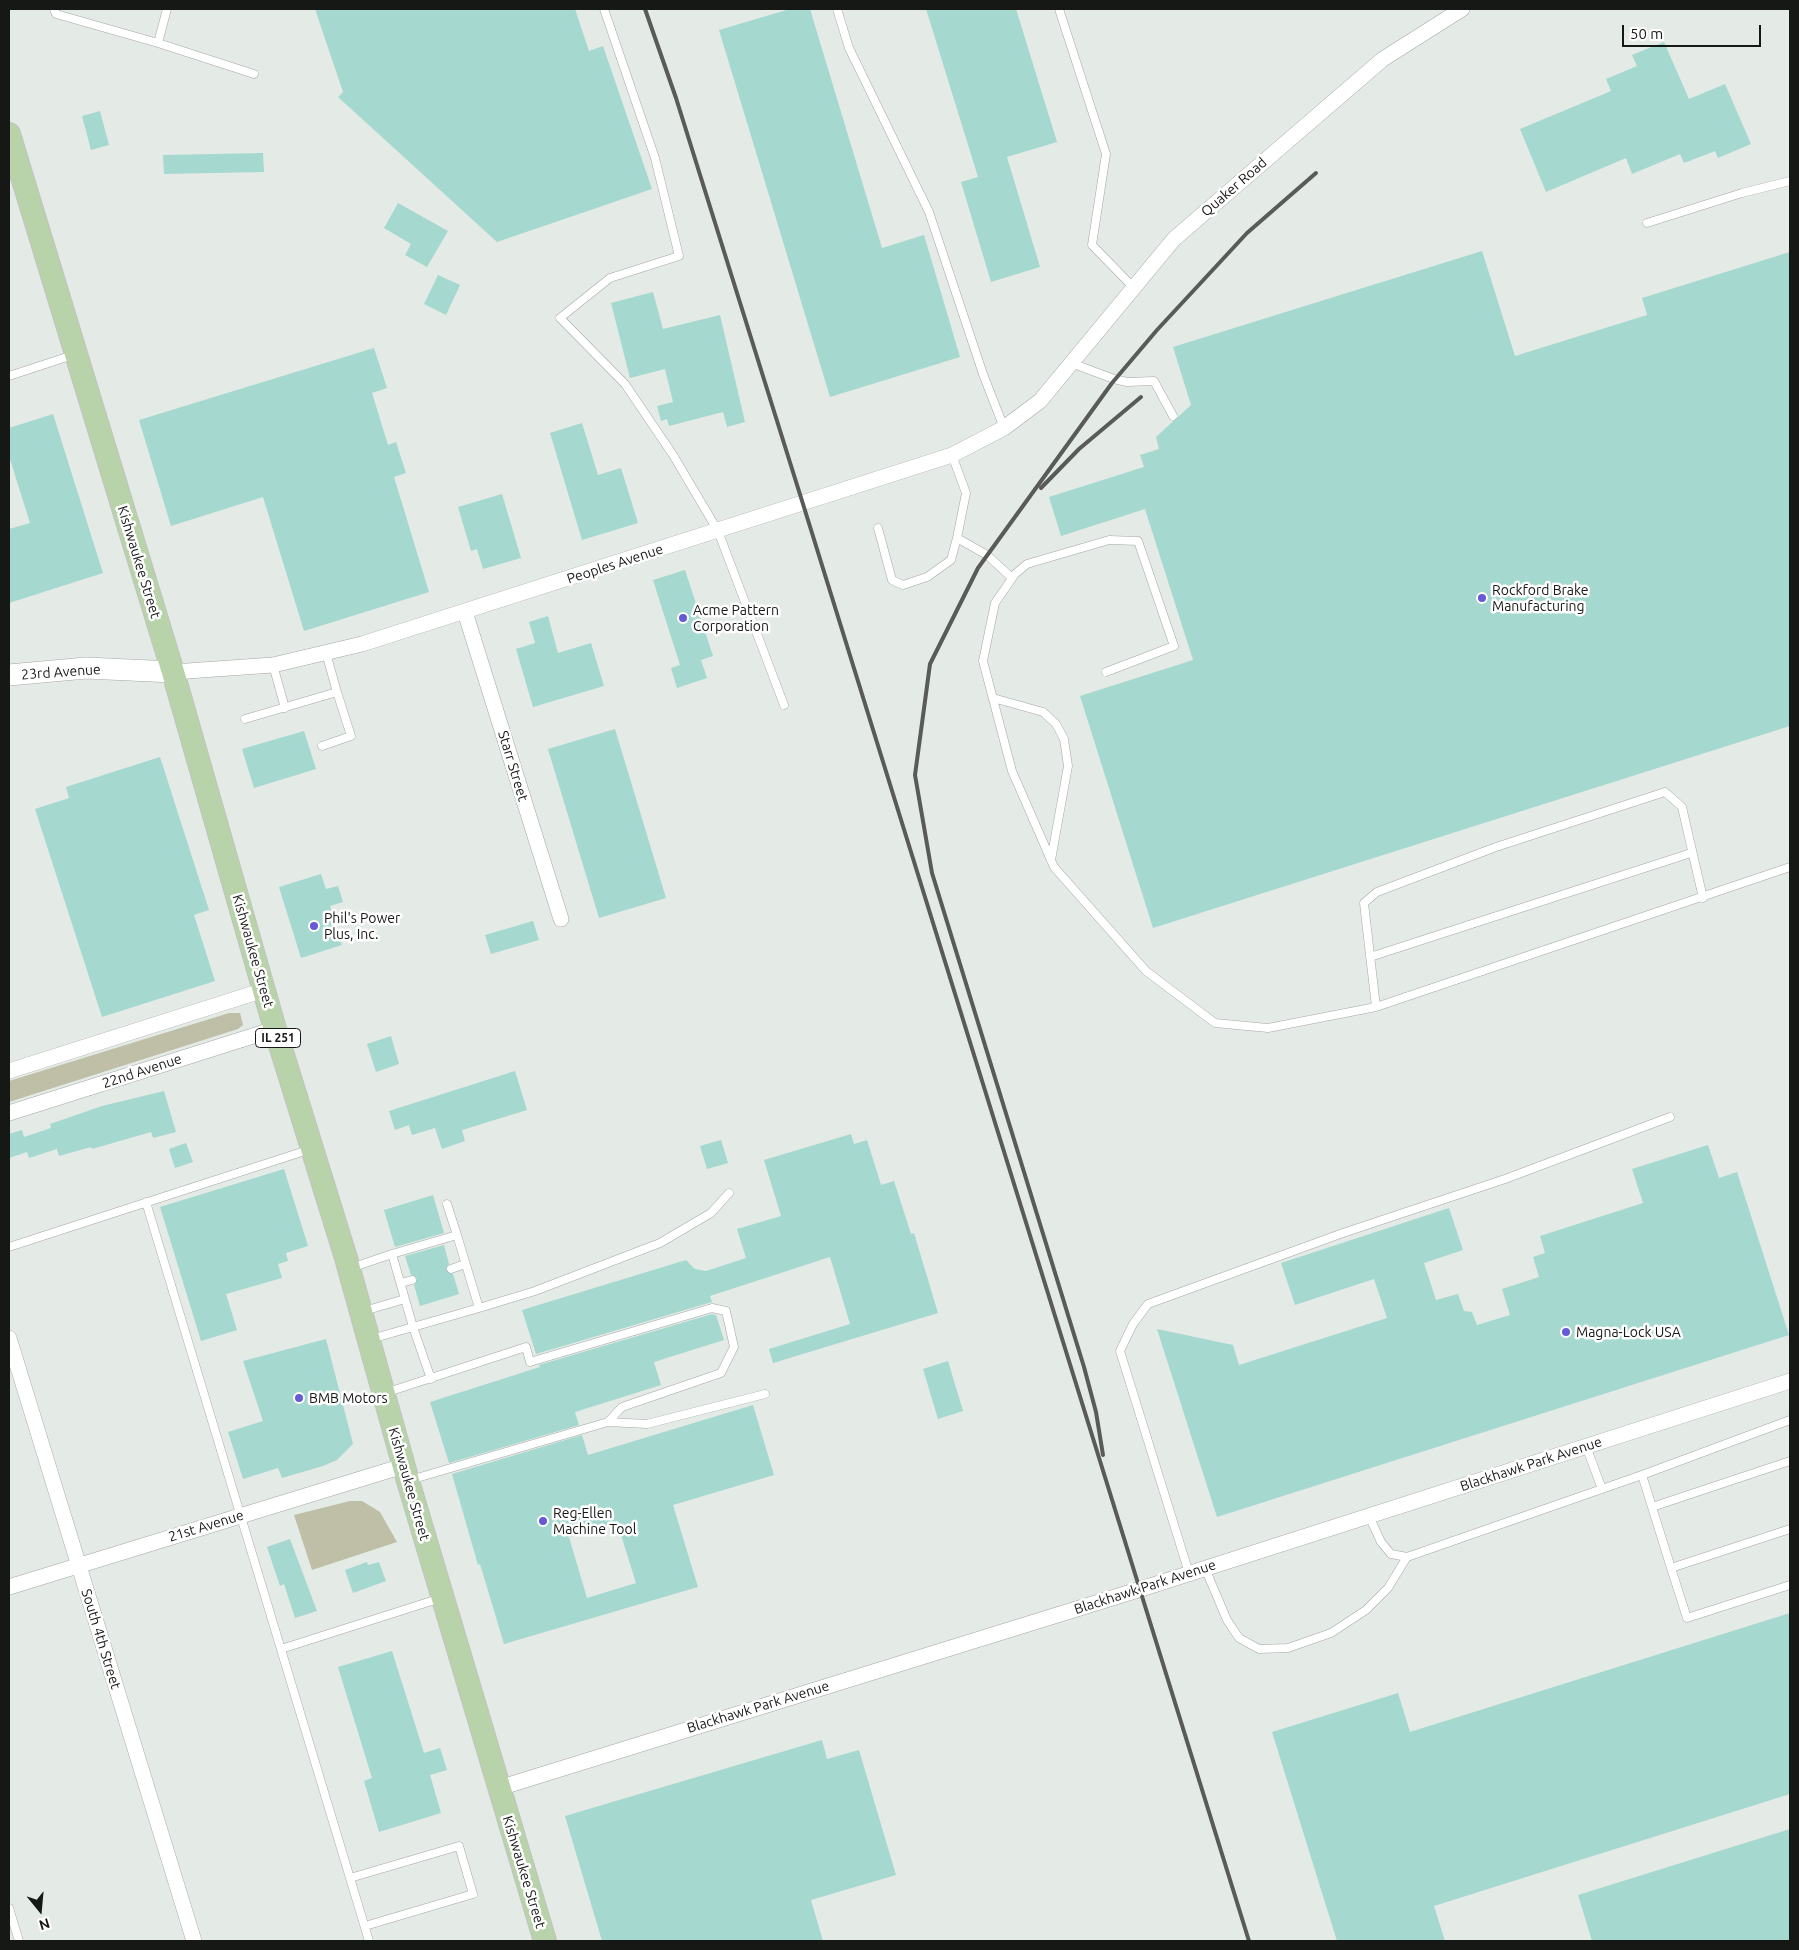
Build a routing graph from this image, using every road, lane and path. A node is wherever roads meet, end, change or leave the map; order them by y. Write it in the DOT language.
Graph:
graph roads {
  1 [pos="54,9"];
  2 [pos="167,9"];
  3 [pos="604,9"];
  4 [pos="837,9"];
  5 [pos="1059,9"];
  6 [pos="1462,9"];
  7 [pos="158,43"];
  8 [pos="254,74"];
  9 [pos="9,134"];
  10 [pos="1790,181"];
  11 [pos="1647,223"];
  12 [pos="1134,288"];
  13 [pos="76,354"];
  14 [pos="1071,364"];
  15 [pos="9,376"];
  16 [pos="1040,402"];
  17 [pos="1173,416"];
  18 [pos="1004,428"];
  19 [pos="952,455"];
  20 [pos="878,528"];
  21 [pos="718,532"];
  22 [pos="957,538"];
  23 [pos="1012,578"];
  24 [pos="465,612"];
  25 [pos="326,652"];
  26 [pos="273,665"];
  27 [pos="173,672"];
  28 [pos="1106,672"];
  29 [pos="9,675"];
  30 [pos="338,692"];
  31 [pos="993,698"];
  32 [pos="784,705"];
  33 [pos="285,708"];
  34 [pos="245,719"];
  35 [pos="322,746"];
  36 [pos="1691,853"];
  37 [pos="1050,860"];
  38 [pos="1790,867"];
  39 [pos="1703,898"];
  40 [pos="561,919"];
  41 [pos="1370,957"];
  42 [pos="264,990"];
  43 [pos="1376,1007"];
  44 [pos="275,1029"];
  45 [pos="9,1070"];
  46 [pos="9,1113"];
  47 [pos="1670,1117"];
  48 [pos="312,1148"];
  49 [pos="729,1193"];
  50 [pos="146,1202"];
  51 [pos="447,1204"];
  52 [pos="457,1235"];
  53 [pos="9,1247"];
  54 [pos="392,1254"];
  55 [pos="465,1264"];
  56 [pos="349,1269"];
  57 [pos="451,1269"];
  58 [pos="412,1280"];
  59 [pos="401,1283"];
  60 [pos="405,1299"];
  61 [pos="479,1308"];
  62 [pos="361,1312"];
  63 [pos="413,1327"];
  64 [pos="9,1338"];
  65 [pos="369,1340"];
  66 [pos="431,1379"];
  67 [pos="1790,1383"];
  68 [pos="383,1393"];
  69 [pos="765,1394"];
  70 [pos="1790,1420"];
  71 [pos="608,1422"];
  72 [pos="1586,1446"];
  73 [pos="1790,1461"];
  74 [pos="406,1473"];
  75 [pos="1642,1475"];
  76 [pos="1602,1489"];
  77 [pos="1652,1507"];
  78 [pos="241,1515"];
  79 [pos="1370,1516"];
  80 [pos="1790,1529"];
  81 [pos="1408,1557"];
  82 [pos="78,1564"];
  83 [pos="1205,1568"];
  84 [pos="1671,1568"];
  85 [pos="1189,1573"];
  86 [pos="1790,1585"];
  87 [pos="9,1587"];
  88 [pos="442,1598"];
  89 [pos="281,1649"];
  90 [pos="499,1788"];
  91 [pos="350,1878"];
  92 [pos="9,1908"];
  93 [pos="364,1926"];
  94 [pos="541,1940"];
  95 [pos="19,1941"];
  96 [pos="194,1941"];
  97 [pos="369,1941"];
  1 -- 7 [label="lane"];
  2 -- 7 [label="lane"];
  3 -- 21 [label="lane"];
  4 -- 18 [label="lane"];
  5 -- 12 [label="lane"];
  6 -- 12 [label="street, Quaker Road"];
  7 -- 8 [label="lane"];
  9 -- 13 [label="main road, Kishwaukee Street / IL 251"];
  10 -- 11 [label="lane"];
  12 -- 14 [label="street, Quaker Road"];
  13 -- 15 [label="lane"];
  13 -- 27 [label="main road, Kishwaukee Street / IL 251"];
  14 -- 16 [label="street, Quaker Road"];
  14 -- 17 [label="lane"];
  16 -- 18 [label="street, Peoples Avenue"];
  18 -- 19 [label="street, Peoples Avenue"];
  19 -- 21 [label="street, Peoples Avenue"];
  19 -- 22 [label="lane"];
  20 -- 22 [label="lane"];
  21 -- 24 [label="street, Peoples Avenue"];
  21 -- 32 [label="lane"];
  22 -- 23 [label="lane"];
  23 -- 28 [label="lane"];
  23 -- 31 [label="lane"];
  24 -- 25 [label="street, Peoples Avenue"];
  24 -- 40 [label="street, Starr Street"];
  25 -- 26 [label="street, Peoples Avenue"];
  25 -- 30 [label="lane"];
  26 -- 27 [label="street, Peoples Avenue"];
  26 -- 33 [label="lane"];
  27 -- 29 [label="street, 23rd Avenue"];
  27 -- 42 [label="main road, Kishwaukee Street / IL 251"];
  30 -- 33 [label="lane"];
  30 -- 35 [label="lane"];
  31 -- 37 [label="lane"];
  31 -- 37 [label="lane"];
  33 -- 34 [label="lane"];
  36 -- 39 [label="lane"];
  36 -- 41 [label="lane"];
  36 -- 41 [label="lane"];
  37 -- 43 [label="lane"];
  38 -- 39 [label="lane"];
  39 -- 43 [label="lane"];
  41 -- 43 [label="lane"];
  42 -- 44 [label="main road, Kishwaukee Street / IL 251"];
  42 -- 45 [label="street"];
  44 -- 46 [label="street, 22nd Avenue"];
  44 -- 48 [label="main road, Kishwaukee Street / IL 251"];
  47 -- 85 [label="lane"];
  48 -- 50 [label="lane"];
  48 -- 56 [label="main road, Kishwaukee Street / IL 251"];
  49 -- 61 [label="lane"];
  50 -- 53 [label="lane"];
  50 -- 78 [label="lane"];
  51 -- 52 [label="lane"];
  52 -- 54 [label="lane"];
  52 -- 55 [label="lane"];
  54 -- 56 [label="lane"];
  54 -- 59 [label="lane"];
  55 -- 57 [label="lane"];
  55 -- 61 [label="lane"];
  56 -- 62 [label="main road, Kishwaukee Street / IL 251"];
  58 -- 59 [label="lane"];
  59 -- 60 [label="lane"];
  60 -- 62 [label="lane"];
  60 -- 63 [label="lane"];
  61 -- 63 [label="lane"];
  62 -- 65 [label="main road, Kishwaukee Street / IL 251"];
  63 -- 65 [label="lane"];
  63 -- 66 [label="lane"];
  64 -- 82 [label="street, South 4th Street"];
  65 -- 68 [label="main road, Kishwaukee Street / IL 251"];
  66 -- 68 [label="lane"];
  66 -- 71 [label="lane"];
  67 -- 72 [label="street, Blackhawk Park Avenue"];
  68 -- 74 [label="main road, Kishwaukee Street / IL 251"];
  69 -- 71 [label="lane"];
  70 -- 75 [label="lane"];
  71 -- 74 [label="lane"];
  72 -- 76 [label="lane"];
  72 -- 79 [label="street, Blackhawk Park Avenue"];
  73 -- 77 [label="lane"];
  74 -- 78 [label="street, 21st Avenue"];
  74 -- 88 [label="main road, Kishwaukee Street / IL 251"];
  75 -- 76 [label="lane"];
  75 -- 77 [label="lane"];
  76 -- 81 [label="lane"];
  77 -- 84 [label="lane"];
  78 -- 82 [label="street, 21st Avenue"];
  78 -- 89 [label="lane"];
  79 -- 81 [label="lane"];
  79 -- 83 [label="street, Blackhawk Park Avenue"];
  80 -- 84 [label="lane"];
  81 -- 83 [label="lane"];
  82 -- 87 [label="street, 21st Avenue"];
  82 -- 96 [label="street, South 4th Street"];
  83 -- 85 [label="street, Blackhawk Park Avenue"];
  84 -- 86 [label="lane"];
  85 -- 90 [label="street, Blackhawk Park Avenue"];
  88 -- 89 [label="lane"];
  88 -- 90 [label="main road, Kishwaukee Street / IL 251"];
  89 -- 91 [label="lane"];
  90 -- 94 [label="main road, Kishwaukee Street / IL 251"];
  91 -- 93 [label="lane"];
  91 -- 93 [label="lane"];
  92 -- 95 [label="lane"];
  93 -- 97 [label="lane"];
}
